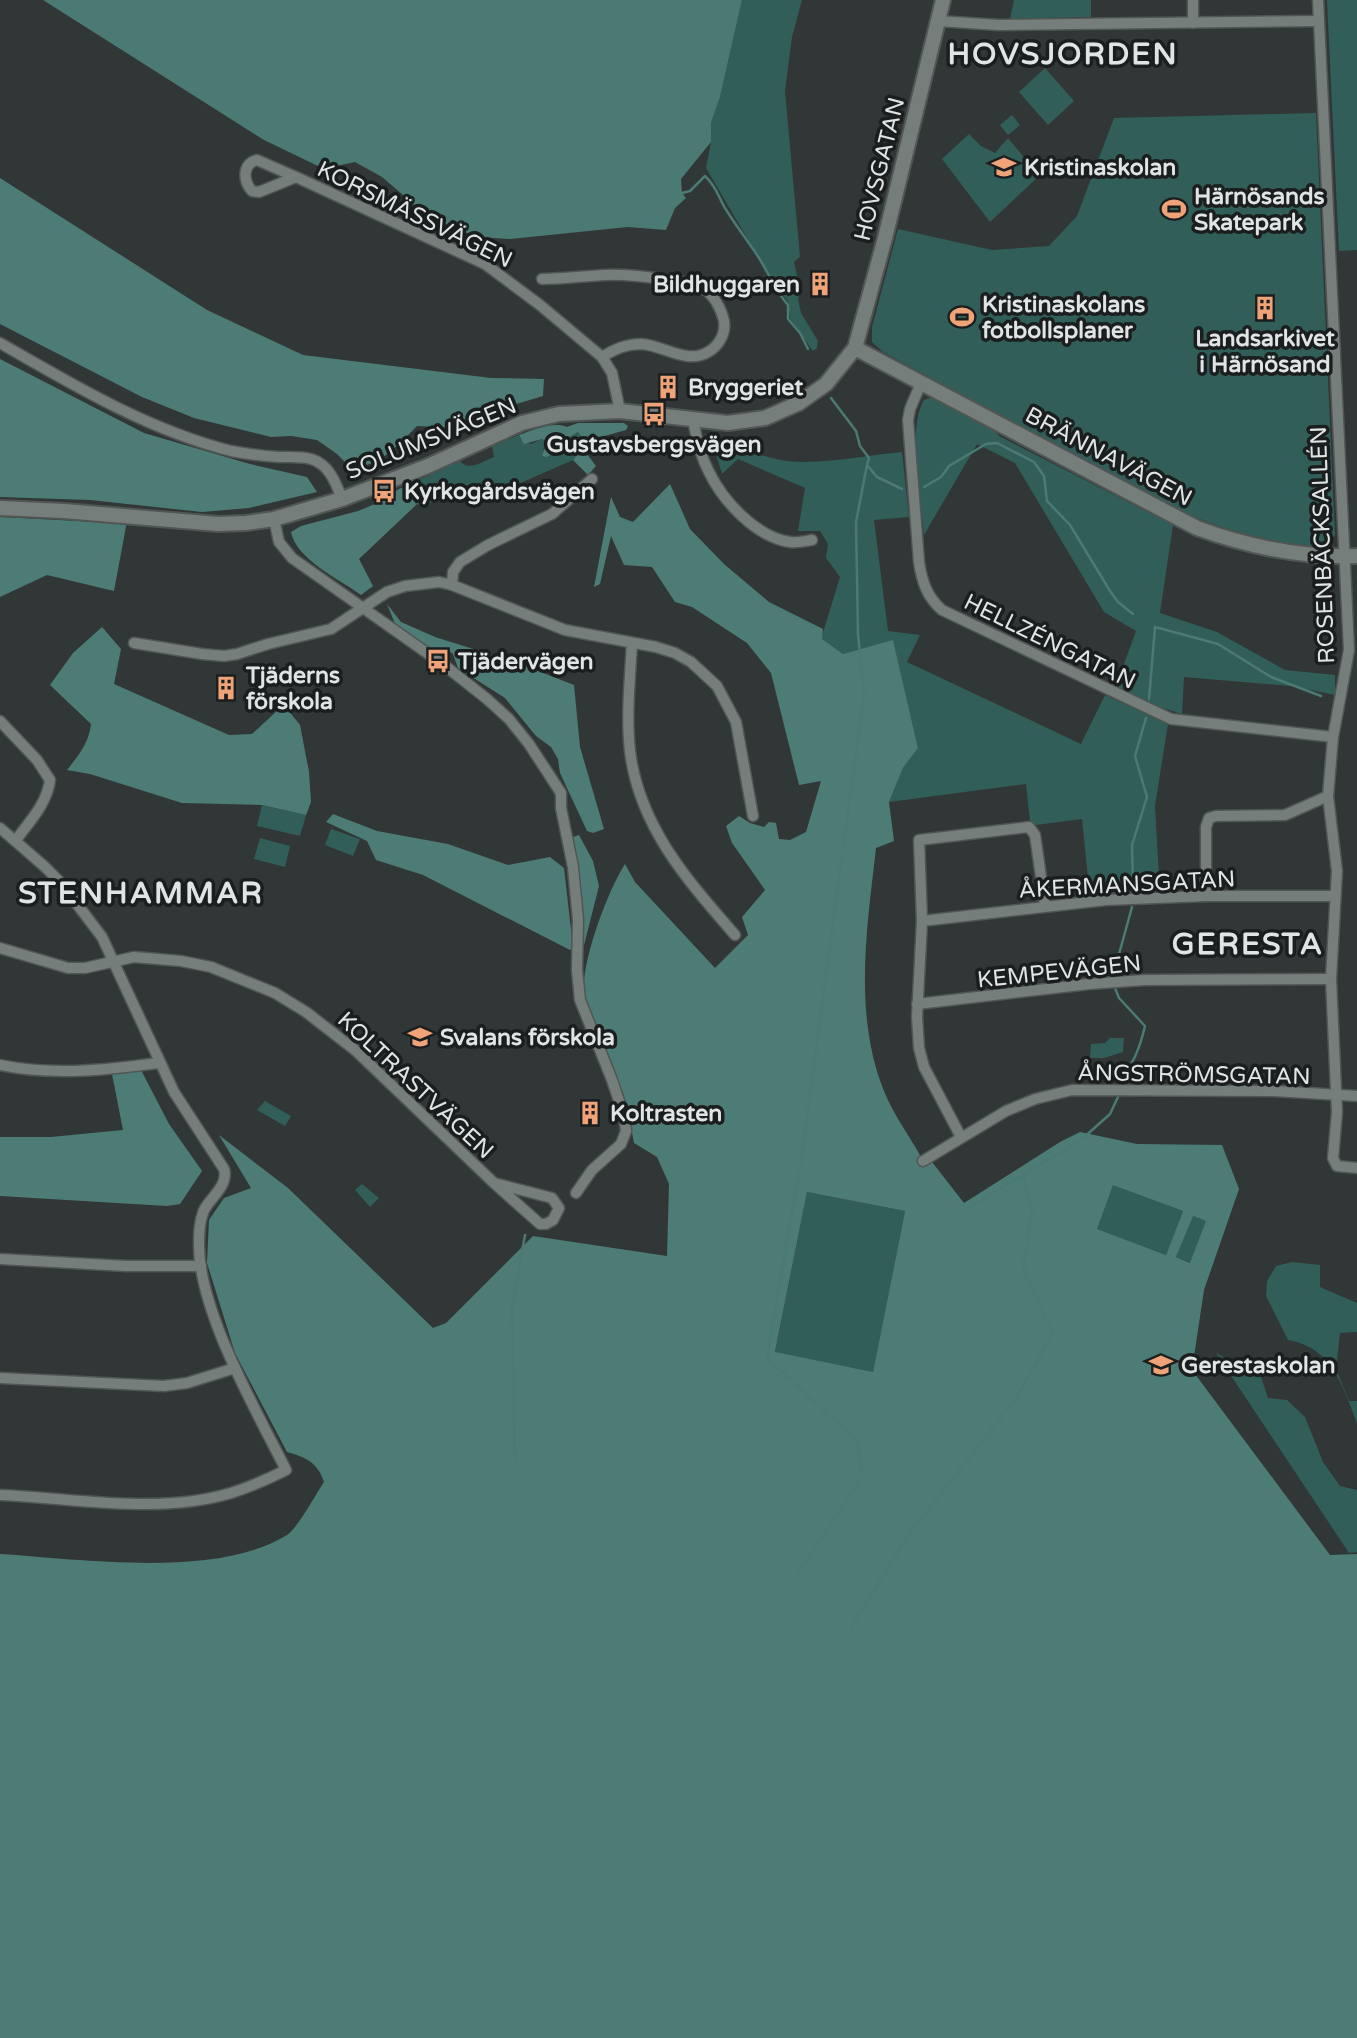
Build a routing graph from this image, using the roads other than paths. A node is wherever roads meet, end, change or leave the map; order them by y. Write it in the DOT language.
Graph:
graph roads {
  1 [pos="943,0"];
  2 [pos="1193,0"];
  3 [pos="1318,0"];
  4 [pos="938,21"];
  5 [pos="1319,22"];
  6 [pos="1193,23"];
  7 [pos="296,177"];
  8 [pos="541,279"];
  9 [pos="0,343"];
  10 [pos="855,348"];
  11 [pos="602,357"];
  12 [pos="921,383"];
  13 [pos="620,411"];
  14 [pos="693,419"];
  15 [pos="592,479"];
  16 [pos="342,499"];
  17 [pos="0,509"];
  18 [pos="274,519"];
  19 [pos="812,540"];
  20 [pos="1351,556"];
  21 [pos="452,585"];
  22 [pos="362,608"];
  23 [pos="134,643"];
  24 [pos="632,643"];
  25 [pos="1353,651"];
  26 [pos="0,721"];
  27 [pos="1333,737"];
  28 [pos="1328,796"];
  29 [pos="754,816"];
  30 [pos="0,828"];
  31 [pos="16,840"];
  32 [pos="1335,895"];
  33 [pos="1206,896"];
  34 [pos="1045,905"];
  35 [pos="922,921"];
  36 [pos="735,935"];
  37 [pos="0,948"];
  38 [pos="114,961"];
  39 [pos="1331,979"];
  40 [pos="918,1004"];
  41 [pos="159,1063"];
  42 [pos="0,1065"];
  43 [pos="1337,1096"];
  44 [pos="1357,1096"];
  45 [pos="961,1137"];
  46 [pos="923,1161"];
  47 [pos="1357,1168"];
  48 [pos="494,1183"];
  49 [pos="576,1193"];
  50 [pos="0,1259"];
  51 [pos="201,1266"];
  52 [pos="235,1368"];
  53 [pos="0,1378"];
  54 [pos="0,1495"];
  1 -- 4 [label="main road, HOVSGATAN"];
  2 -- 6 [label="street"];
  3 -- 5 [label="street, ROSENBÄCKSALLÉN"];
  4 -- 6 [label="street"];
  4 -- 10 [label="main road, HOVSGATAN"];
  5 -- 6 [label="street"];
  5 -- 20 [label="street, ROSENBÄCKSALLÉN"];
  7 -- 7 [label="street, KORSMÄSSVÄGEN"];
  7 -- 11 [label="street, KORSMÄSSVÄGEN"];
  8 -- 11 [label="street"];
  9 -- 16 [label="street"];
  10 -- 12 [label="main road, BRÄNNAVÄGEN"];
  10 -- 14 [label="main road, SOLUMSVÄGEN"];
  11 -- 13 [label="street, KORSMÄSSVÄGEN"];
  12 -- 20 [label="main road, BRÄNNAVÄGEN"];
  12 -- 27 [label="street, HELLZÉNGATAN"];
  13 -- 14 [label="main road, SOLUMSVÄGEN"];
  13 -- 16 [label="main road, SOLUMSVÄGEN"];
  14 -- 19 [label="street"];
  15 -- 21 [label="street"];
  16 -- 18 [label="main road, SOLUMSVÄGEN"];
  17 -- 18 [label="main road, SOLUMSVÄGEN"];
  18 -- 22 [label="street"];
  20 -- 25 [label="street, ROSENBÄCKSALLÉN"];
  21 -- 22 [label="street"];
  21 -- 24 [label="street"];
  22 -- 23 [label="street"];
  22 -- 49 [label="street"];
  24 -- 29 [label="street"];
  24 -- 36 [label="street"];
  25 -- 27 [label="street, ROSENBÄCKSALLÉN"];
  26 -- 31 [label="street"];
  27 -- 28 [label="street, ROSENBÄCKSALLÉN"];
  28 -- 32 [label="street, ROSENBÄCKSALLÉN"];
  28 -- 33 [label="street"];
  30 -- 31 [label="street"];
  31 -- 38 [label="street"];
  32 -- 33 [label="street, ÅKERMANSGATAN"];
  32 -- 39 [label="street, ROSENBÄCKSALLÉN"];
  33 -- 34 [label="street, ÅKERMANSGATAN"];
  34 -- 35 [label="street, ÅKERMANSGATAN"];
  34 -- 35 [label="street"];
  35 -- 40 [label="street"];
  37 -- 38 [label="street, KOLTRASTVÄGEN"];
  38 -- 41 [label="street"];
  38 -- 48 [label="street, KOLTRASTVÄGEN"];
  39 -- 40 [label="street, KEMPEVÄGEN"];
  39 -- 43 [label="street, ROSENBÄCKSALLÉN"];
  40 -- 45 [label="street"];
  41 -- 42 [label="street"];
  41 -- 51 [label="street"];
  43 -- 44 [label="street, ÅNGSTRÖMSGATAN"];
  43 -- 45 [label="street, ÅNGSTRÖMSGATAN"];
  43 -- 47 [label="street, ROSENBÄCKSALLÉN"];
  45 -- 46 [label="street, ÅNGSTRÖMSGATAN"];
  48 -- 48 [label="street, KOLTRASTVÄGEN"];
  50 -- 51 [label="street"];
  51 -- 52 [label="street"];
  52 -- 53 [label="street"];
  52 -- 54 [label="street"];
}
